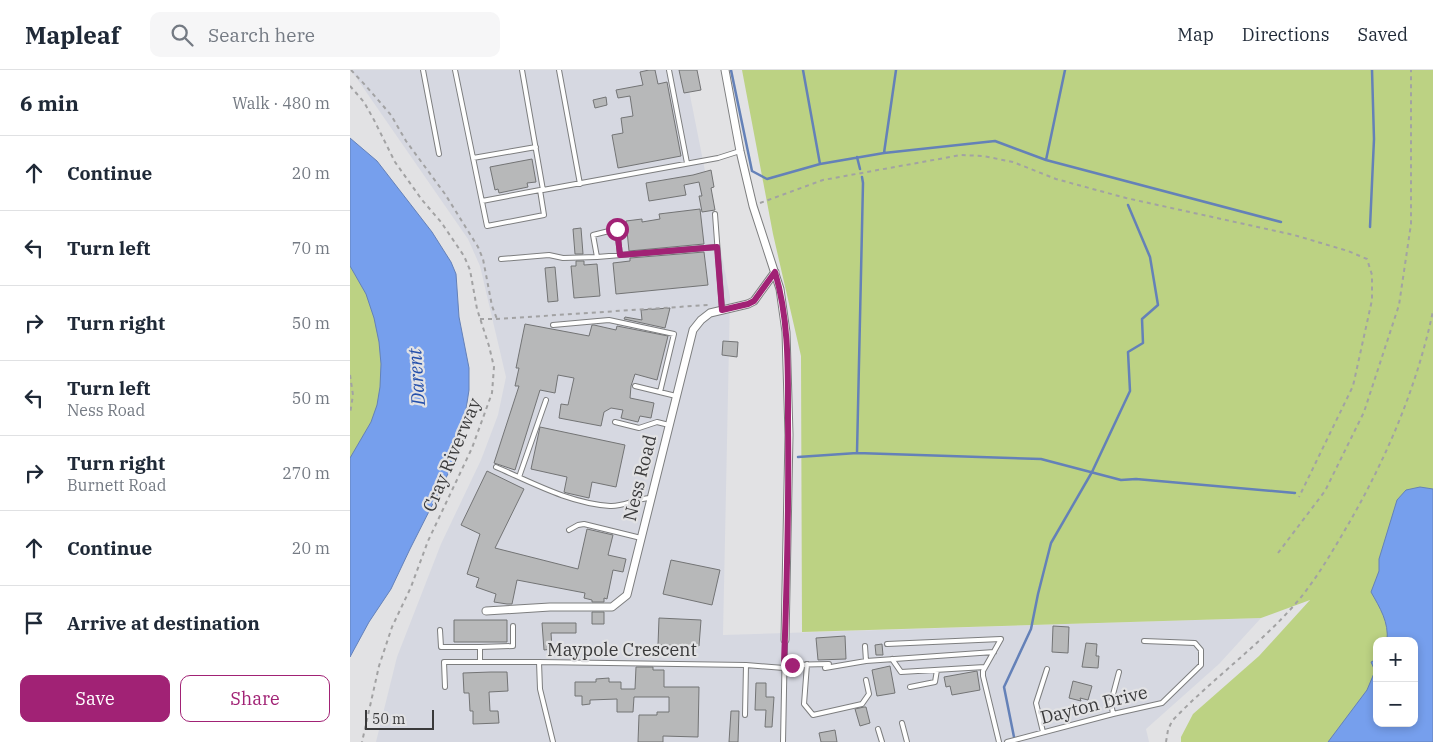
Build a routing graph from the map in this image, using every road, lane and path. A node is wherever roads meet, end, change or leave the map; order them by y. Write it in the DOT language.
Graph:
graph roads {
  1 [pos="351,70"];
  2 [pos="423,70"];
  3 [pos="455,70"];
  4 [pos="522,70"];
  5 [pos="559,70"];
  6 [pos="669,70"];
  7 [pos="725,70"];
  8 [pos="1412,70"];
  9 [pos="350,86"];
  10 [pos="536,147"];
  11 [pos="740,151"];
  12 [pos="439,154"];
  13 [pos="473,158"];
  14 [pos="688,164"];
  15 [pos="580,184"];
  16 [pos="541,190"];
  17 [pos="482,201"];
  18 [pos="752,206"];
  19 [pos="715,214"];
  20 [pos="717,247"];
  21 [pos="620,255"];
  22 [pos="597,257"];
  23 [pos="501,259"];
  24 [pos="775,272"];
  25 [pos="691,306"];
  26 [pos="722,310"];
  27 [pos="1433,311"];
  28 [pos="479,319"];
  29 [pos="497,319"];
  30 [pos="554,325"];
  31 [pos="350,375"];
  32 [pos="635,386"];
  33 [pos="660,392"];
  34 [pos="676,396"];
  35 [pos="546,400"];
  36 [pos="350,414"];
  37 [pos="615,422"];
  38 [pos="669,426"];
  39 [pos="496,467"];
  40 [pos="519,477"];
  41 [pos="1299,496"];
  42 [pos="651,498"];
  43 [pos="570,530"];
  44 [pos="641,538"];
  45 [pos="1278,553"];
  46 [pos="486,611"];
  47 [pos="513,626"];
  48 [pos="440,630"];
  49 [pos="785,640"];
  50 [pos="1144,642"];
  51 [pos="887,644"];
  52 [pos="865,646"];
  53 [pos="480,647"];
  54 [pos="994,652"];
  55 [pos="892,659"];
  56 [pos="866,660"];
  57 [pos="480,662"];
  58 [pos="539,662"];
  59 [pos="807,664"];
  60 [pos="829,664"];
  61 [pos="746,665"];
  62 [pos="784,667"];
  63 [pos="985,667"];
  64 [pos="825,668"];
  65 [pos="1047,669"];
  66 [pos="937,670"];
  67 [pos="1119,672"];
  68 [pos="866,680"];
  69 [pos="910,686"];
  70 [pos="445,687"];
  71 [pos="1113,714"];
  72 [pos="745,715"];
  73 [pos="902,723"];
  74 [pos="878,729"];
  75 [pos="1043,732"];
  76 [pos="362,742"];
  77 [pos="553,742"];
  78 [pos="783,742"];
  79 [pos="882,742"];
  80 [pos="906,742"];
  81 [pos="999,742"];
  82 [pos="1007,742"];
  83 [pos="1166,742"];
  1 -- 29 [label="path"];
  2 -- 12 [label="lane"];
  3 -- 13 [label="lane"];
  4 -- 10 [label="lane"];
  5 -- 15 [label="lane"];
  6 -- 14 [label="lane"];
  7 -- 11 [label="street"];
  8 -- 45 [label="path"];
  9 -- 28 [label="path, Cray Riverway"];
  10 -- 13 [label="lane"];
  10 -- 16 [label="lane"];
  11 -- 14 [label="lane"];
  11 -- 18 [label="street"];
  13 -- 17 [label="lane"];
  14 -- 15 [label="lane"];
  15 -- 16 [label="lane"];
  16 -- 17 [label="lane"];
  16 -- 17 [label="lane"];
  18 -- 24 [label="street"];
  18 -- 41 [label="path"];
  19 -- 20 [label="lane"];
  20 -- 21 [label="lane"];
  20 -- 26 [label="lane"];
  21 -- 22 [label="lane"];
  21 -- 22 [label="lane"];
  22 -- 23 [label="lane"];
  24 -- 26 [label="street, Ness Road"];
  24 -- 49 [label="street"];
  25 -- 29 [label="path"];
  26 -- 34 [label="street, Ness Road"];
  27 -- 83 [label="path"];
  28 -- 29 [label="path"];
  28 -- 76 [label="path, Cray Riverway"];
  30 -- 33 [label="lane"];
  31 -- 36 [label="path"];
  32 -- 33 [label="lane"];
  33 -- 34 [label="lane"];
  34 -- 38 [label="street, Ness Road"];
  35 -- 40 [label="lane"];
  37 -- 38 [label="lane"];
  38 -- 42 [label="street, Ness Road"];
  39 -- 40 [label="lane"];
  40 -- 42 [label="lane"];
  42 -- 44 [label="street, Ness Road"];
  43 -- 44 [label="lane"];
  44 -- 46 [label="street, Ness Road"];
  47 -- 53 [label="lane"];
  48 -- 53 [label="lane"];
  49 -- 62 [label="lane"];
  50 -- 71 [label="lane, Dayton Drive"];
  51 -- 54 [label="lane"];
  52 -- 56 [label="lane"];
  53 -- 57 [label="lane"];
  54 -- 55 [label="lane"];
  54 -- 63 [label="lane"];
  55 -- 56 [label="lane"];
  55 -- 66 [label="lane"];
  56 -- 64 [label="lane"];
  57 -- 58 [label="lane"];
  57 -- 70 [label="lane"];
  58 -- 61 [label="lane, Maypole Crescent"];
  58 -- 77 [label="lane, Maypole Crescent"];
  59 -- 60 [label="lane, Maypole Crescent"];
  59 -- 62 [label="lane, Maypole Crescent"];
  59 -- 68 [label="lane"];
  61 -- 62 [label="lane, Maypole Crescent"];
  61 -- 72 [label="lane"];
  62 -- 78 [label="lane"];
  63 -- 66 [label="lane"];
  63 -- 81 [label="lane"];
  65 -- 75 [label="lane"];
  66 -- 69 [label="lane"];
  67 -- 71 [label="lane"];
  71 -- 75 [label="lane, Dayton Drive"];
  73 -- 80 [label="lane"];
  74 -- 79 [label="lane"];
  75 -- 82 [label="lane, Dayton Drive"];
}
